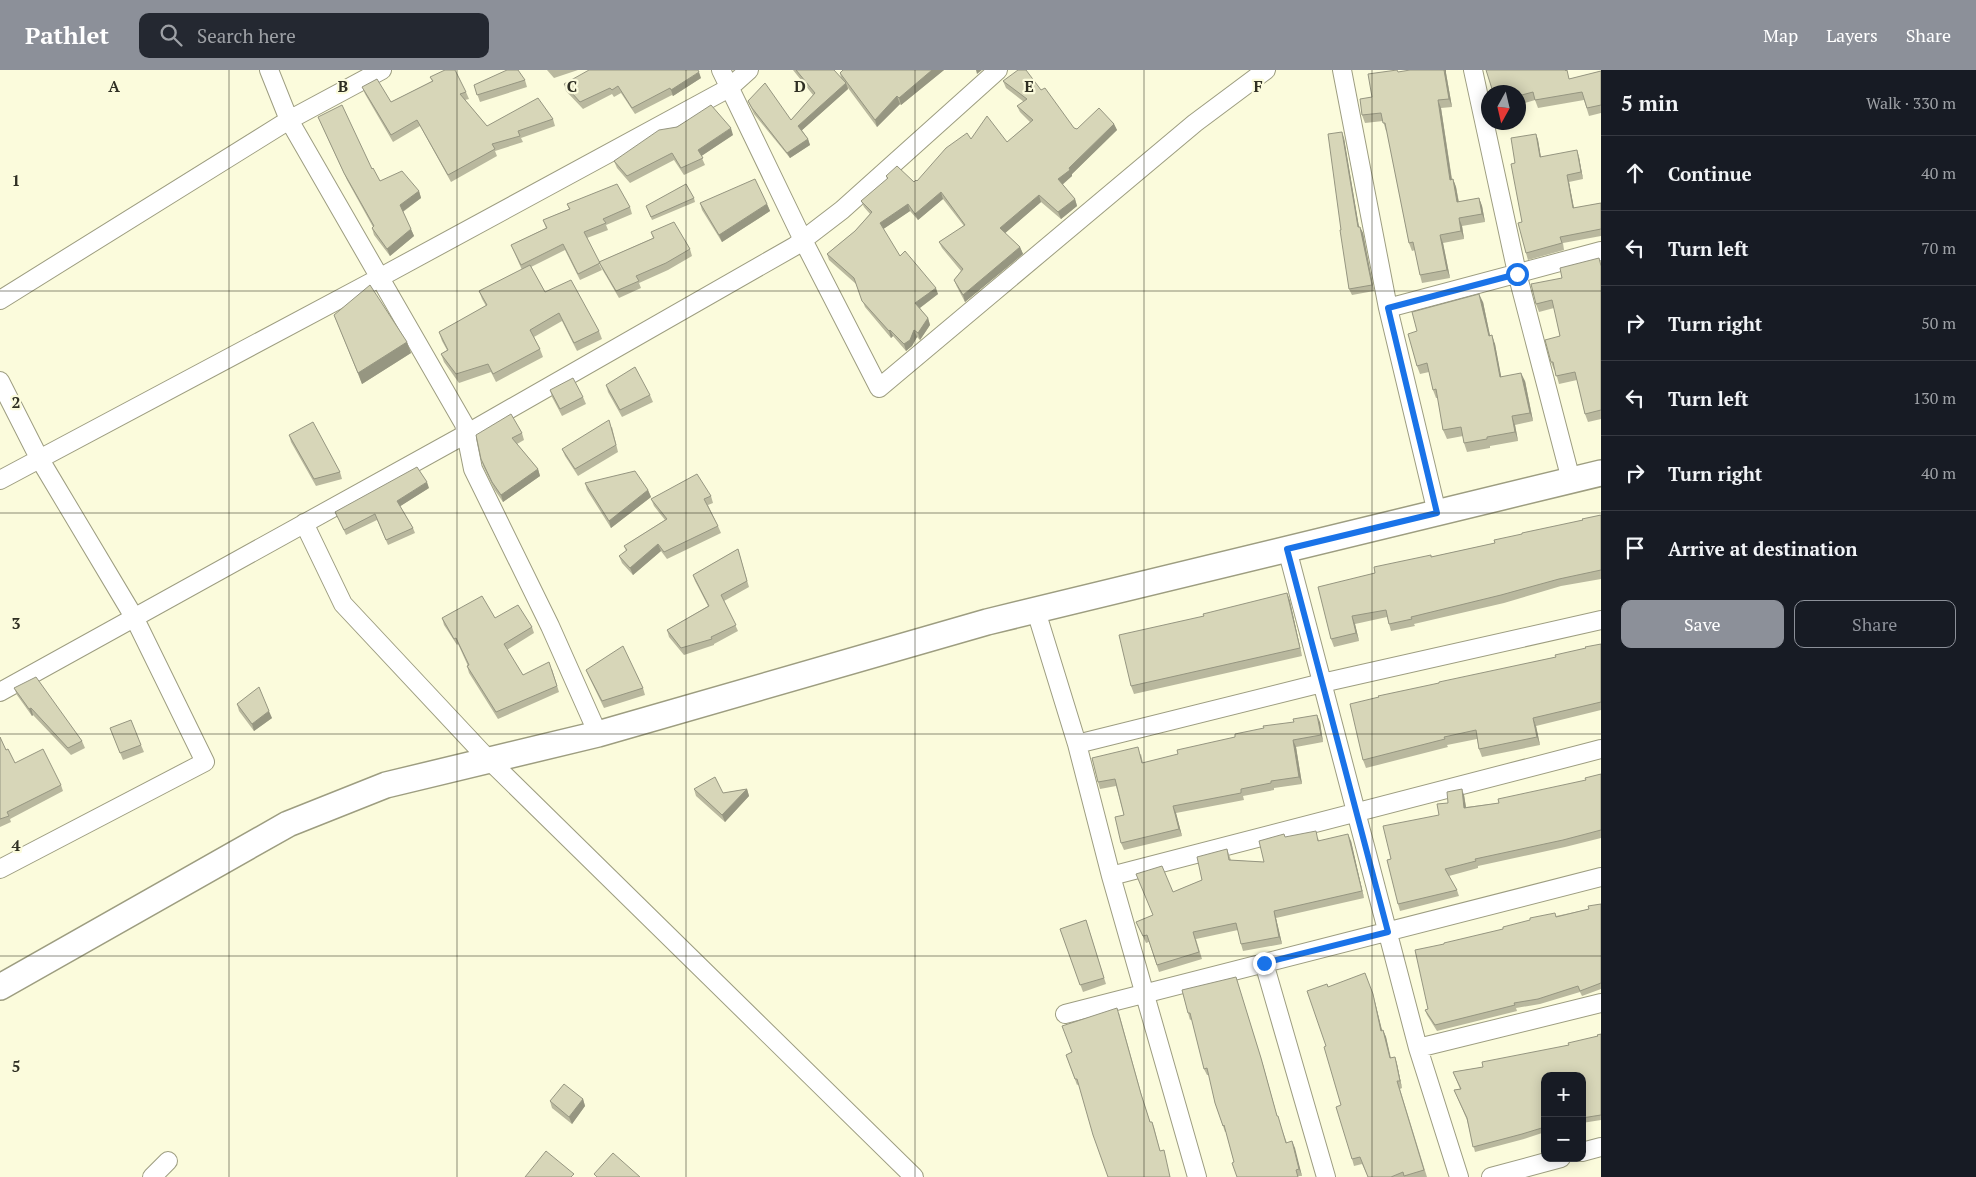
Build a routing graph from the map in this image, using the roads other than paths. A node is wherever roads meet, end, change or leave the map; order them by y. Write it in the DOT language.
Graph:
graph roads {
  1 [pos="269,70"];
  2 [pos="382,70"];
  3 [pos="721,70"];
  4 [pos="749,70"];
  5 [pos="998,70"];
  6 [pos="1266,70"];
  7 [pos="1342,70"];
  8 [pos="1473,70"];
  9 [pos="730,88"];
  10 [pos="288,120"];
  11 [pos="803,240"];
  12 [pos="1601,252"];
  13 [pos="1517,274"];
  14 [pos="379,278"];
  15 [pos="0,300"];
  16 [pos="1388,308"];
  17 [pos="0,380"];
  18 [pos="466,434"];
  19 [pos="39,458"];
  20 [pos="1601,473"];
  21 [pos="0,480"];
  22 [pos="1571,480"];
  23 [pos="1437,513"];
  24 [pos="304,523"];
  25 [pos="1287,549"];
  26 [pos="1036,611"];
  27 [pos="134,617"];
  28 [pos="1601,620"];
  29 [pos="1322,683"];
  30 [pos="0,692"];
  31 [pos="598,734"];
  32 [pos="1076,744"];
  33 [pos="1601,749"];
  34 [pos="488,759"];
  35 [pos="1355,812"];
  36 [pos="0,869"];
  37 [pos="1111,876"];
  38 [pos="1601,877"];
  39 [pos="1388,932"];
  40 [pos="1264,963"];
  41 [pos="0,987"];
  42 [pos="1145,994"];
  43 [pos="1601,1003"];
  44 [pos="1065,1014"];
  45 [pos="1418,1048"];
  46 [pos="1601,1148"];
  47 [pos="1586,1151"];
  48 [pos="168,1161"];
  49 [pos="1546,1162"];
  50 [pos="152,1177"];
  51 [pos="914,1177"];
  52 [pos="1197,1177"];
  53 [pos="1326,1177"];
  54 [pos="1459,1177"];
  55 [pos="1491,1177"];
  1 -- 10 [label="street"];
  2 -- 10 [label="street"];
  3 -- 9 [label="street"];
  4 -- 9 [label="street"];
  5 -- 11 [label="street"];
  6 -- 11 [label="street"];
  7 -- 16 [label="street"];
  8 -- 13 [label="street"];
  9 -- 11 [label="street"];
  9 -- 14 [label="street"];
  10 -- 14 [label="street"];
  10 -- 15 [label="street"];
  11 -- 18 [label="street"];
  12 -- 13 [label="street"];
  13 -- 16 [label="street"];
  13 -- 22 [label="street"];
  14 -- 18 [label="street"];
  14 -- 19 [label="street"];
  16 -- 23 [label="street"];
  17 -- 19 [label="street"];
  18 -- 24 [label="street"];
  18 -- 31 [label="street"];
  19 -- 21 [label="street"];
  19 -- 27 [label="street"];
  20 -- 22 [label="street"];
  22 -- 23 [label="street"];
  23 -- 25 [label="street"];
  24 -- 27 [label="street"];
  24 -- 34 [label="street"];
  25 -- 26 [label="street"];
  25 -- 29 [label="street"];
  26 -- 31 [label="street"];
  26 -- 32 [label="street"];
  27 -- 30 [label="street"];
  27 -- 36 [label="street"];
  28 -- 29 [label="street"];
  29 -- 32 [label="street"];
  29 -- 35 [label="street"];
  31 -- 34 [label="street"];
  32 -- 37 [label="street"];
  33 -- 35 [label="street"];
  34 -- 41 [label="street"];
  34 -- 51 [label="street"];
  35 -- 37 [label="street"];
  35 -- 39 [label="street"];
  37 -- 42 [label="street"];
  38 -- 39 [label="street"];
  39 -- 40 [label="street"];
  39 -- 45 [label="street"];
  40 -- 42 [label="street"];
  40 -- 53 [label="street"];
  42 -- 44 [label="street"];
  42 -- 52 [label="street"];
  43 -- 45 [label="street"];
  45 -- 54 [label="street"];
  46 -- 47 [label="street"];
  48 -- 50 [label="street"];
  49 -- 55 [label="street"];
}
